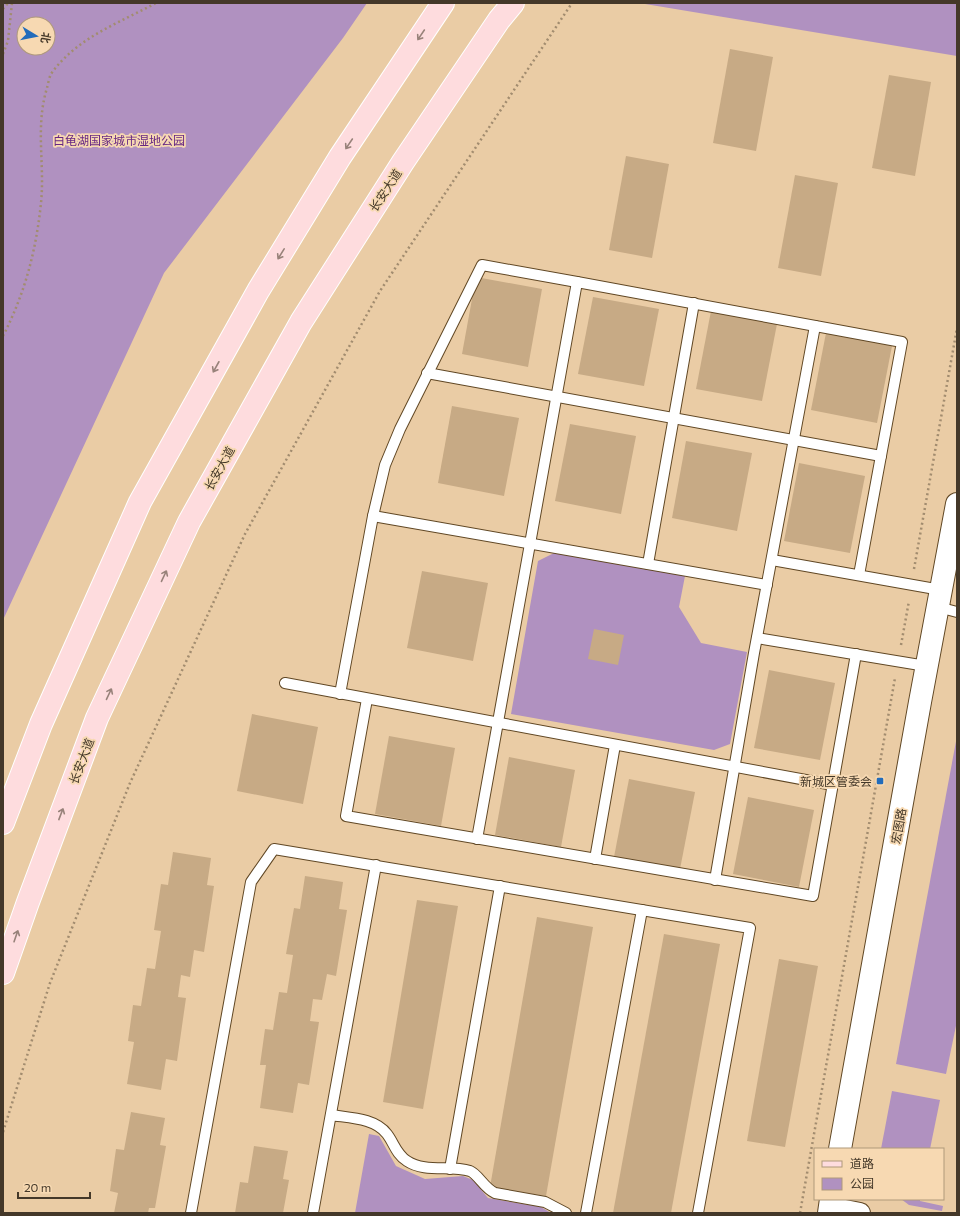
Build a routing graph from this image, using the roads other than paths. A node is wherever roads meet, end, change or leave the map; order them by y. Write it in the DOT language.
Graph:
graph roads {
  1 [pos="443,3"];
  2 [pos="513,3"];
  3 [pos="578,282"];
  4 [pos="694,303"];
  5 [pos="816,326"];
  6 [pos="427,373"];
  7 [pos="556,397"];
  8 [pos="674,418"];
  9 [pos="794,440"];
  10 [pos="881,456"];
  11 [pos="957,504"];
  12 [pos="374,516"];
  13 [pos="530,543"];
  14 [pos="772,560"];
  15 [pos="648,564"];
  16 [pos="859,575"];
  17 [pos="767,585"];
  18 [pos="945,603"];
  19 [pos="757,638"];
  20 [pos="856,654"];
  21 [pos="926,666"];
  22 [pos="285,684"];
  23 [pos="340,694"];
  24 [pos="367,699"];
  25 [pos="497,723"];
  26 [pos="615,745"];
  27 [pos="734,767"];
  28 [pos="833,785"];
  29 [pos="3,823"];
  30 [pos="477,839"];
  31 [pos="595,859"];
  32 [pos="376,865"];
  33 [pos="714,880"];
  34 [pos="500,886"];
  35 [pos="642,910"];
  36 [pos="3,973"];
  37 [pos="331,1114"];
  38 [pos="840,1148"];
  39 [pos="450,1169"];
  40 [pos="830,1206"];
  41 [pos="191,1213"];
  42 [pos="313,1213"];
  43 [pos="566,1213"];
  44 [pos="586,1213"];
  45 [pos="698,1213"];
  46 [pos="860,1213"];
  1 -- 29 [label="main road, one-way"];
  36 -- 2 [label="main road, 长安大道, one-way"];
  3 -- 4 [label="lane"];
  3 -- 6 [label="lane"];
  3 -- 7 [label="lane"];
  4 -- 5 [label="lane"];
  4 -- 8 [label="lane"];
  5 -- 9 [label="lane"];
  5 -- 10 [label="lane"];
  6 -- 7 [label="lane"];
  6 -- 12 [label="lane"];
  7 -- 8 [label="lane"];
  7 -- 13 [label="lane"];
  8 -- 9 [label="lane"];
  8 -- 15 [label="lane"];
  9 -- 10 [label="lane"];
  9 -- 14 [label="lane"];
  10 -- 16 [label="lane"];
  11 -- 18 [label="street, 宏图路"];
  12 -- 13 [label="lane"];
  12 -- 23 [label="lane"];
  13 -- 15 [label="lane"];
  13 -- 25 [label="lane"];
  14 -- 16 [label="lane"];
  14 -- 17 [label="lane"];
  15 -- 17 [label="lane"];
  16 -- 18 [label="lane"];
  17 -- 19 [label="lane"];
  18 -- 21 [label="street, 宏图路"];
  19 -- 20 [label="lane"];
  19 -- 27 [label="lane"];
  20 -- 21 [label="lane"];
  20 -- 28 [label="lane"];
  21 -- 38 [label="street, 宏图路"];
  22 -- 23 [label="lane"];
  23 -- 24 [label="lane"];
  24 -- 25 [label="lane"];
  24 -- 30 [label="lane"];
  25 -- 26 [label="lane"];
  25 -- 30 [label="lane"];
  26 -- 27 [label="lane"];
  26 -- 31 [label="lane"];
  27 -- 28 [label="lane"];
  27 -- 33 [label="lane"];
  28 -- 33 [label="lane"];
  30 -- 31 [label="lane"];
  31 -- 33 [label="lane"];
  32 -- 34 [label="lane"];
  32 -- 37 [label="lane"];
  32 -- 41 [label="lane"];
  34 -- 35 [label="lane"];
  34 -- 39 [label="lane"];
  35 -- 44 [label="lane"];
  35 -- 45 [label="lane"];
  37 -- 39 [label="lane"];
  37 -- 42 [label="lane"];
  39 -- 43 [label="lane"];
  40 -- 46 [label="street"];
}
